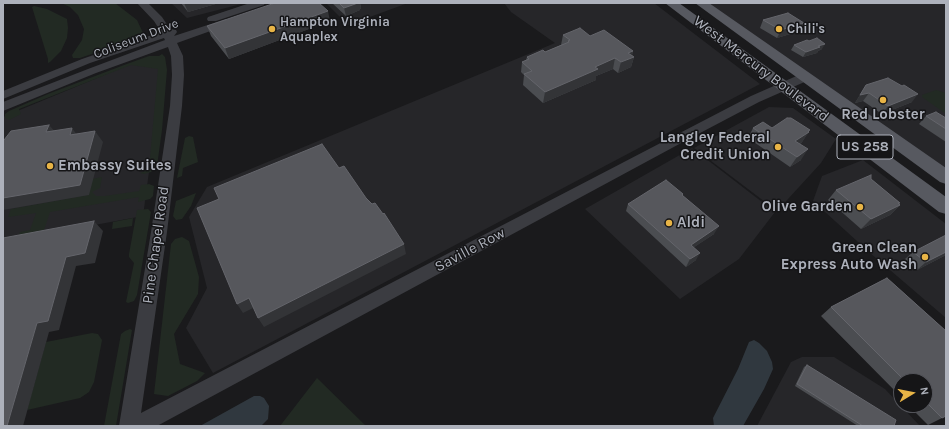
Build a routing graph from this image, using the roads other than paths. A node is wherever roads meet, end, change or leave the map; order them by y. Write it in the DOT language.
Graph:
graph roads {
  1 [pos="142,3"];
  2 [pos="672,3"];
  3 [pos="701,3"];
  4 [pos="264,5"];
  5 [pos="170,38"];
  6 [pos="805,77"];
  7 [pos="784,86"];
  8 [pos="3,95"];
  9 [pos="3,107"];
  10 [pos="946,177"];
  11 [pos="946,207"];
  12 [pos="129,426"];
  13 [pos="137,426"];
  1 -- 5 [label="street, Pine Chapel Road"];
  2 -- 7 [label="main road, West Mercury Boulevard / US 258"];
  3 -- 6 [label="main road, West Mercury Boulevard / US 258"];
  4 -- 5 [label="street, Coliseum Drive"];
  5 -- 8 [label="street, Coliseum Drive"];
  5 -- 9 [label="street, Coliseum Drive"];
  5 -- 12 [label="street, Pine Chapel Road"];
  6 -- 7 [label="street, Saville Row"];
  6 -- 10 [label="main road, West Mercury Boulevard / US 258"];
  7 -- 11 [label="main road, West Mercury Boulevard / US 258"];
  7 -- 13 [label="street, Saville Row"];
}
